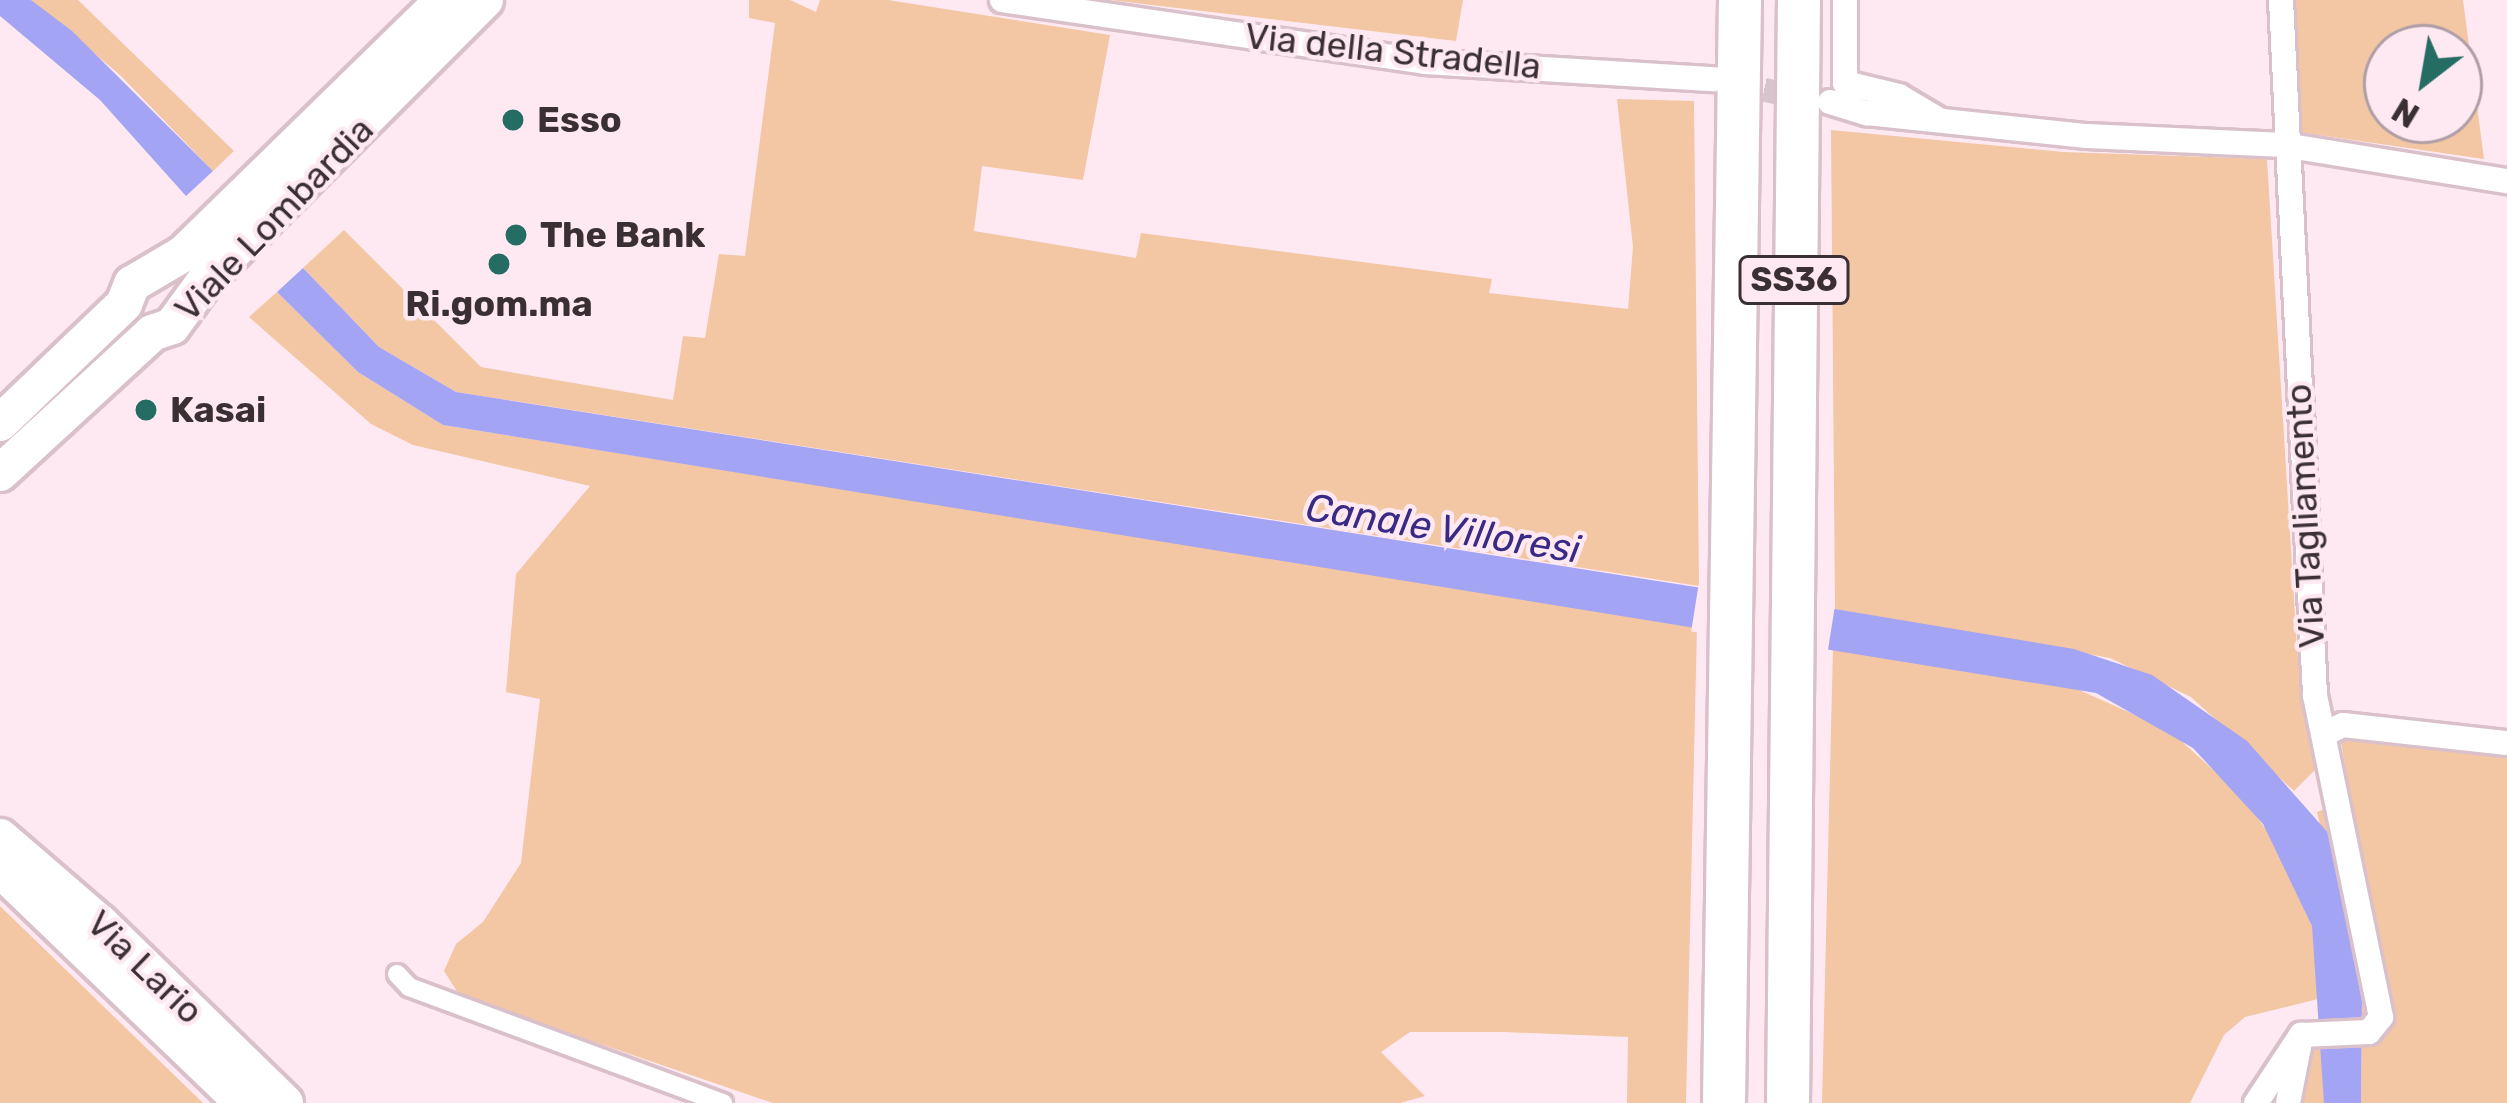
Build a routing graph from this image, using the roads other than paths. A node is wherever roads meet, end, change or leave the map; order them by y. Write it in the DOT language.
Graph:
graph roads {
  1 [pos="443,0"];
  2 [pos="484,0"];
  3 [pos="1002,0"];
  4 [pos="1740,0"];
  5 [pos="1799,0"];
  6 [pos="1845,0"];
  7 [pos="2281,0"];
  8 [pos="1715,79"];
  9 [pos="1830,102"];
  10 [pos="1938,119"];
  11 [pos="2284,145"];
  12 [pos="2507,181"];
  13 [pos="0,423"];
  14 [pos="0,472"];
  15 [pos="2325,734"];
  16 [pos="2507,743"];
  17 [pos="1733,824"];
  18 [pos="0,837"];
  19 [pos="0,869"];
  20 [pos="397,974"];
  21 [pos="2310,1033"];
  22 [pos="244,1103"];
  23 [pos="285,1103"];
  24 [pos="723,1103"];
  25 [pos="1699,1103"];
  26 [pos="1724,1103"];
  27 [pos="1788,1103"];
  28 [pos="2256,1103"];
  29 [pos="2288,1103"];
  1 -- 13 [label="main road, Viale Lombardia"];
  2 -- 14 [label="main road, Viale Lombardia"];
  3 -- 8 [label="street, Via della Stradella"];
  4 -- 17 [label="highway, SS36"];
  5 -- 27 [label="highway, SS36"];
  6 -- 10 [label="street"];
  7 -- 11 [label="street, Via Tagliamento"];
  9 -- 10 [label="street"];
  10 -- 11 [label="street"];
  11 -- 12 [label="street"];
  11 -- 15 [label="street, Via Tagliamento"];
  15 -- 16 [label="street"];
  15 -- 21 [label="street, Via Tagliamento"];
  17 -- 25 [label="highway"];
  17 -- 26 [label="highway, SS36"];
  18 -- 23 [label="main road, Via Lario"];
  19 -- 22 [label="main road, Via Lario"];
  20 -- 24 [label="street"];
  21 -- 28 [label="street"];
  21 -- 29 [label="street"];
}
